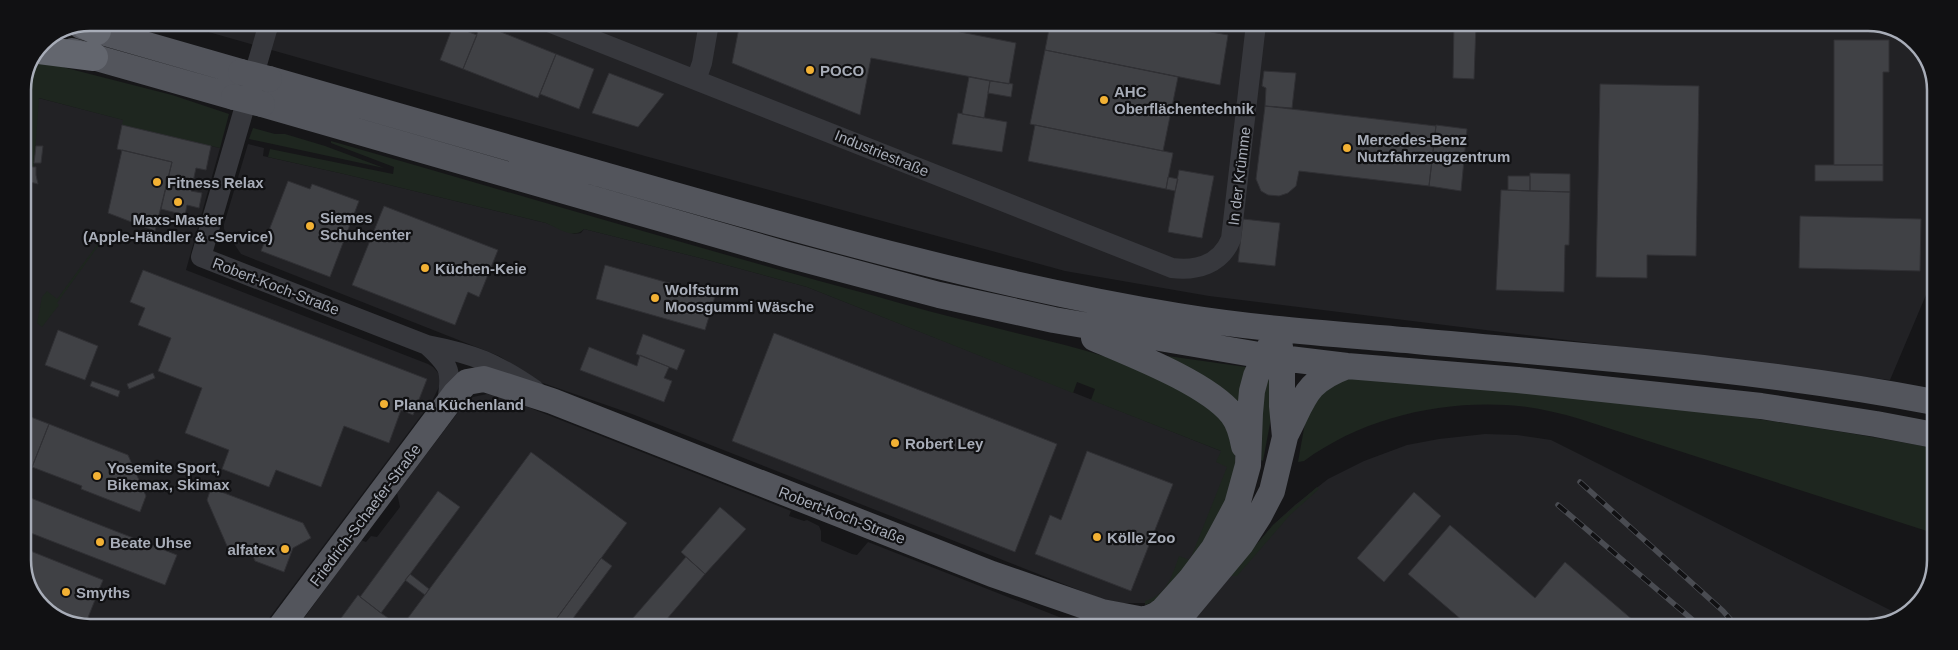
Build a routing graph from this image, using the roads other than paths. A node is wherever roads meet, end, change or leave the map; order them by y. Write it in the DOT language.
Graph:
graph roads {
  1 [pos="266,31"];
  2 [pos="571,31"];
  3 [pos="708,31"];
  4 [pos="1255,31"];
  5 [pos="89,35"];
  6 [pos="59,40"];
  7 [pos="49,47"];
  8 [pos="696,80"];
  9 [pos="238,109"];
  10 [pos="1213,261"];
  11 [pos="1054,320"];
  12 [pos="1278,329"];
  13 [pos="428,345"];
  14 [pos="1273,357"];
  15 [pos="1347,366"];
  16 [pos="552,400"];
  17 [pos="1927,401"];
  18 [pos="447,404"];
  19 [pos="1927,434"];
  20 [pos="1285,437"];
  21 [pos="1248,464"];
  22 [pos="992,574"];
  23 [pos="286,619"];
  24 [pos="1086,619"];
  25 [pos="1179,619"];
  1 -- 9 [label="street"];
  2 -- 8 [label="street, Industriestraße"];
  3 -- 8 [label="street"];
  4 -- 10 [label="street, In der Krümme"];
  5 -- 6 [label="main road"];
  5 -- 7 [label="highway"];
  5 -- 9 [label="main road"];
  5 -- 12 [label="main road, bridge"];
  8 -- 10 [label="street, Industriestraße"];
  9 -- 11 [label="main road, bridge"];
  9 -- 13 [label="street, Robert-Koch-Straße"];
  11 -- 14 [label="main road"];
  11 -- 21 [label="main road"];
  12 -- 14 [label="main road"];
  12 -- 17 [label="main road"];
  13 -- 16 [label="street, Robert-Koch-Straße"];
  13 -- 18 [label="street, Robert-Koch-Straße"];
  14 -- 15 [label="main road"];
  14 -- 20 [label="main road"];
  14 -- 21 [label="main road"];
  15 -- 19 [label="main road"];
  15 -- 20 [label="main road"];
  16 -- 18 [label="main road, Robert-Koch-Straße"];
  16 -- 22 [label="main road, Robert-Koch-Straße"];
  18 -- 23 [label="main road, Friedrich-Schaefer-Straße"];
  20 -- 25 [label="main road"];
  21 -- 22 [label="main road, Robert-Koch-Straße"];
  22 -- 24 [label="main road"];
}
